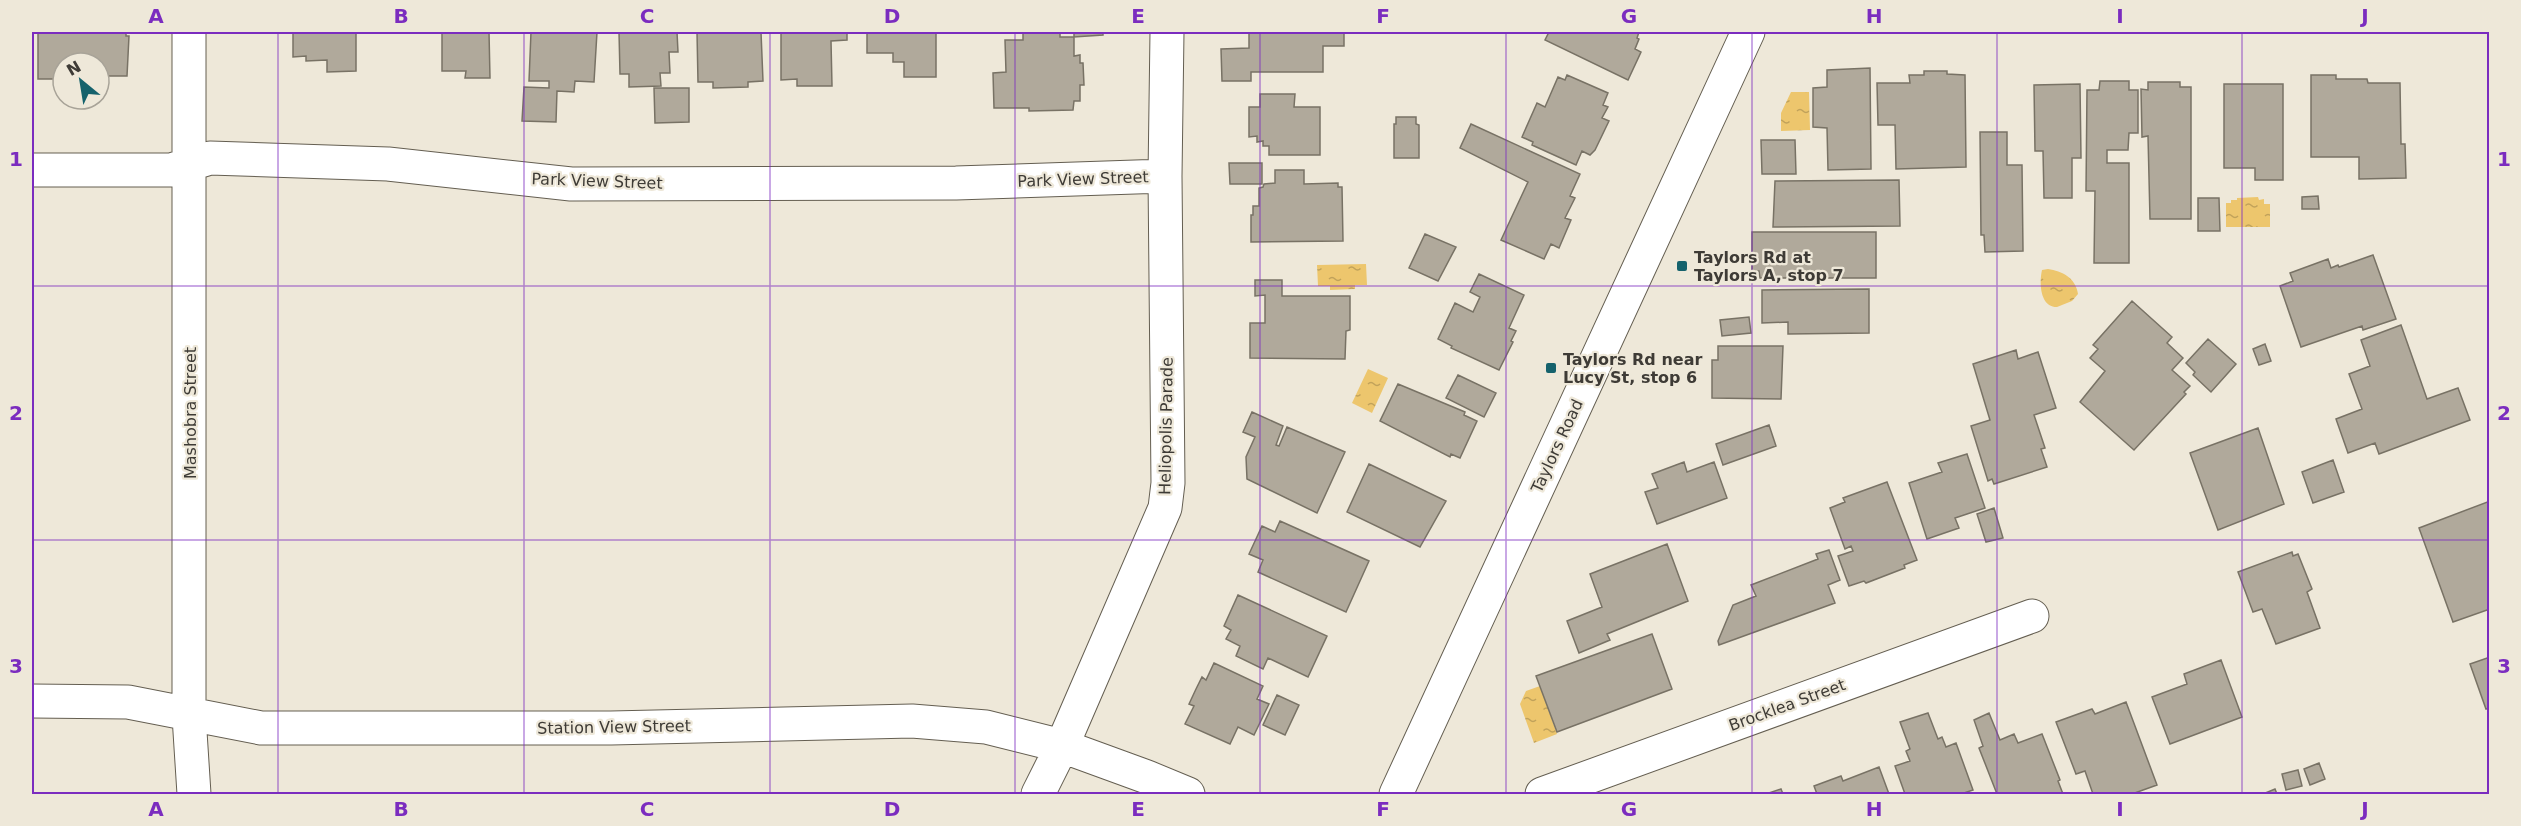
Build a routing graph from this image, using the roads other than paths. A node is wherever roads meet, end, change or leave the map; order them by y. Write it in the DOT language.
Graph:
graph roads {
  1 [pos="189,32"];
  2 [pos="1167,32"];
  3 [pos="1748,32"];
  4 [pos="190,164"];
  5 [pos="32,170"];
  6 [pos="1166,176"];
  7 [pos="2032,616"];
  8 [pos="32,701"];
  9 [pos="189,716"];
  10 [pos="1062,746"];
  11 [pos="194,795"];
  12 [pos="1038,795"];
  13 [pos="1188,795"];
  14 [pos="1396,795"];
  15 [pos="1542,795"];
  1 -- 4 [label="street, Mashobra Street"];
  2 -- 6 [label="street, Heliopolis Parade"];
  3 -- 14 [label="street, Taylors Road"];
  4 -- 5 [label="street, Park View Street"];
  4 -- 6 [label="street, Park View Street"];
  4 -- 9 [label="street, Mashobra Street"];
  6 -- 10 [label="street, Heliopolis Parade"];
  7 -- 15 [label="street, Brocklea Street"];
  8 -- 9 [label="street, Station View Street"];
  9 -- 10 [label="street, Station View Street"];
  9 -- 11 [label="street, Mashobra Street"];
  10 -- 12 [label="street, Heliopolis Parade"];
  10 -- 13 [label="street, Station View Street"];
}
